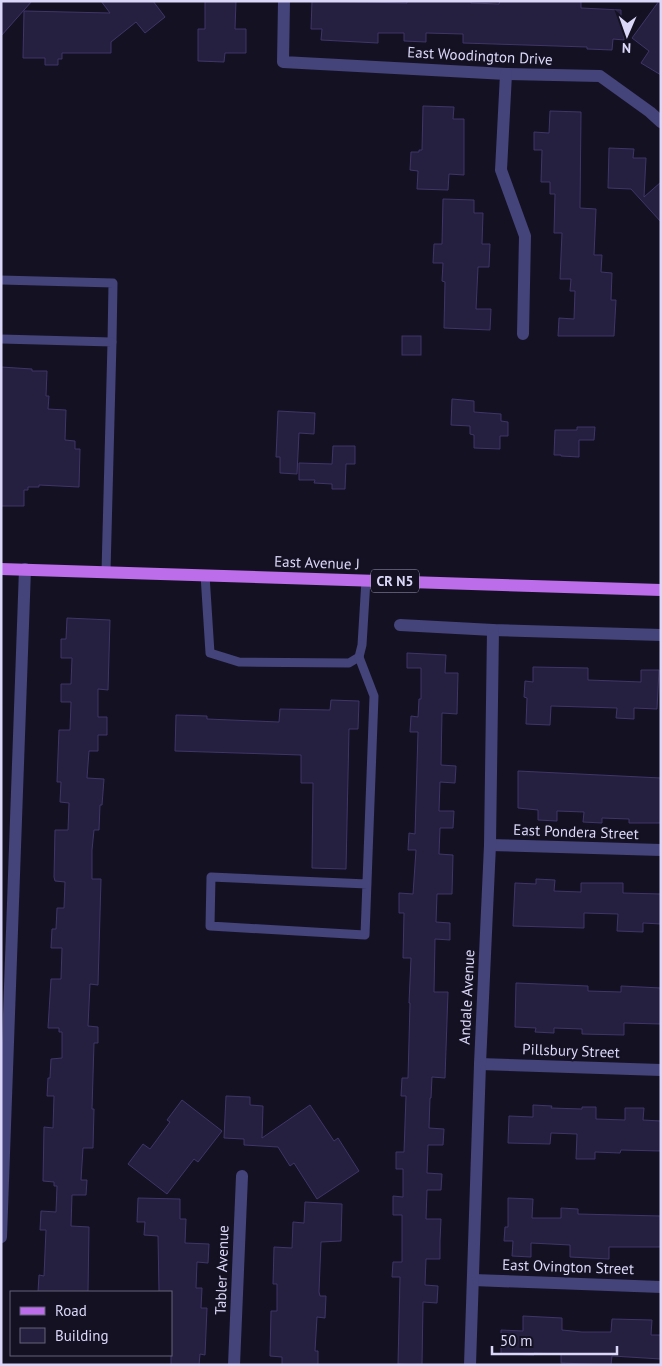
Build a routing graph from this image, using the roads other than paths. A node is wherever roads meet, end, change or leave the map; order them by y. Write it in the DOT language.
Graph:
graph roads {
  1 [pos="284,1"];
  2 [pos="506,74"];
  3 [pos="661,122"];
  4 [pos="1,280"];
  5 [pos="523,334"];
  6 [pos="1,339"];
  7 [pos="112,342"];
  8 [pos="1,568"];
  9 [pos="25,569"];
  10 [pos="106,572"];
  11 [pos="205,575"];
  12 [pos="366,580"];
  13 [pos="661,590"];
  14 [pos="400,625"];
  15 [pos="493,630"];
  16 [pos="661,635"];
  17 [pos="359,657"];
  18 [pos="490,845"];
  19 [pos="661,850"];
  20 [pos="367,884"];
  21 [pos="4,1058"];
  22 [pos="480,1064"];
  23 [pos="661,1070"];
  24 [pos="242,1176"];
  25 [pos="1,1237"];
  26 [pos="473,1280"];
  27 [pos="661,1287"];
  28 [pos="234,1365"];
  29 [pos="470,1365"];
  1 -- 2 [label="street, East Woodington Drive"];
  2 -- 3 [label="street, East Woodington Drive"];
  2 -- 5 [label="street"];
  4 -- 7 [label="lane"];
  6 -- 7 [label="lane"];
  7 -- 10 [label="lane"];
  8 -- 9 [label="main road, East Avenue J / CR N5"];
  9 -- 10 [label="main road, East Avenue J / CR N5"];
  9 -- 21 [label="street"];
  10 -- 11 [label="main road, East Avenue J / CR N5"];
  11 -- 12 [label="main road, East Avenue J / CR N5"];
  11 -- 17 [label="lane"];
  12 -- 13 [label="main road, East Avenue J / CR N5"];
  12 -- 17 [label="lane"];
  14 -- 15 [label="street"];
  15 -- 16 [label="street"];
  15 -- 18 [label="street, Andale Avenue"];
  17 -- 20 [label="lane"];
  18 -- 19 [label="street, East Pondera Street"];
  18 -- 22 [label="street, Andale Avenue"];
  20 -- 20 [label="lane"];
  21 -- 25 [label="street"];
  22 -- 23 [label="street, Pillsbury Street"];
  22 -- 26 [label="street, Andale Avenue"];
  24 -- 28 [label="street, Tabler Avenue"];
  26 -- 27 [label="street, East Ovington Street"];
  26 -- 29 [label="street, Andale Avenue"];
}
